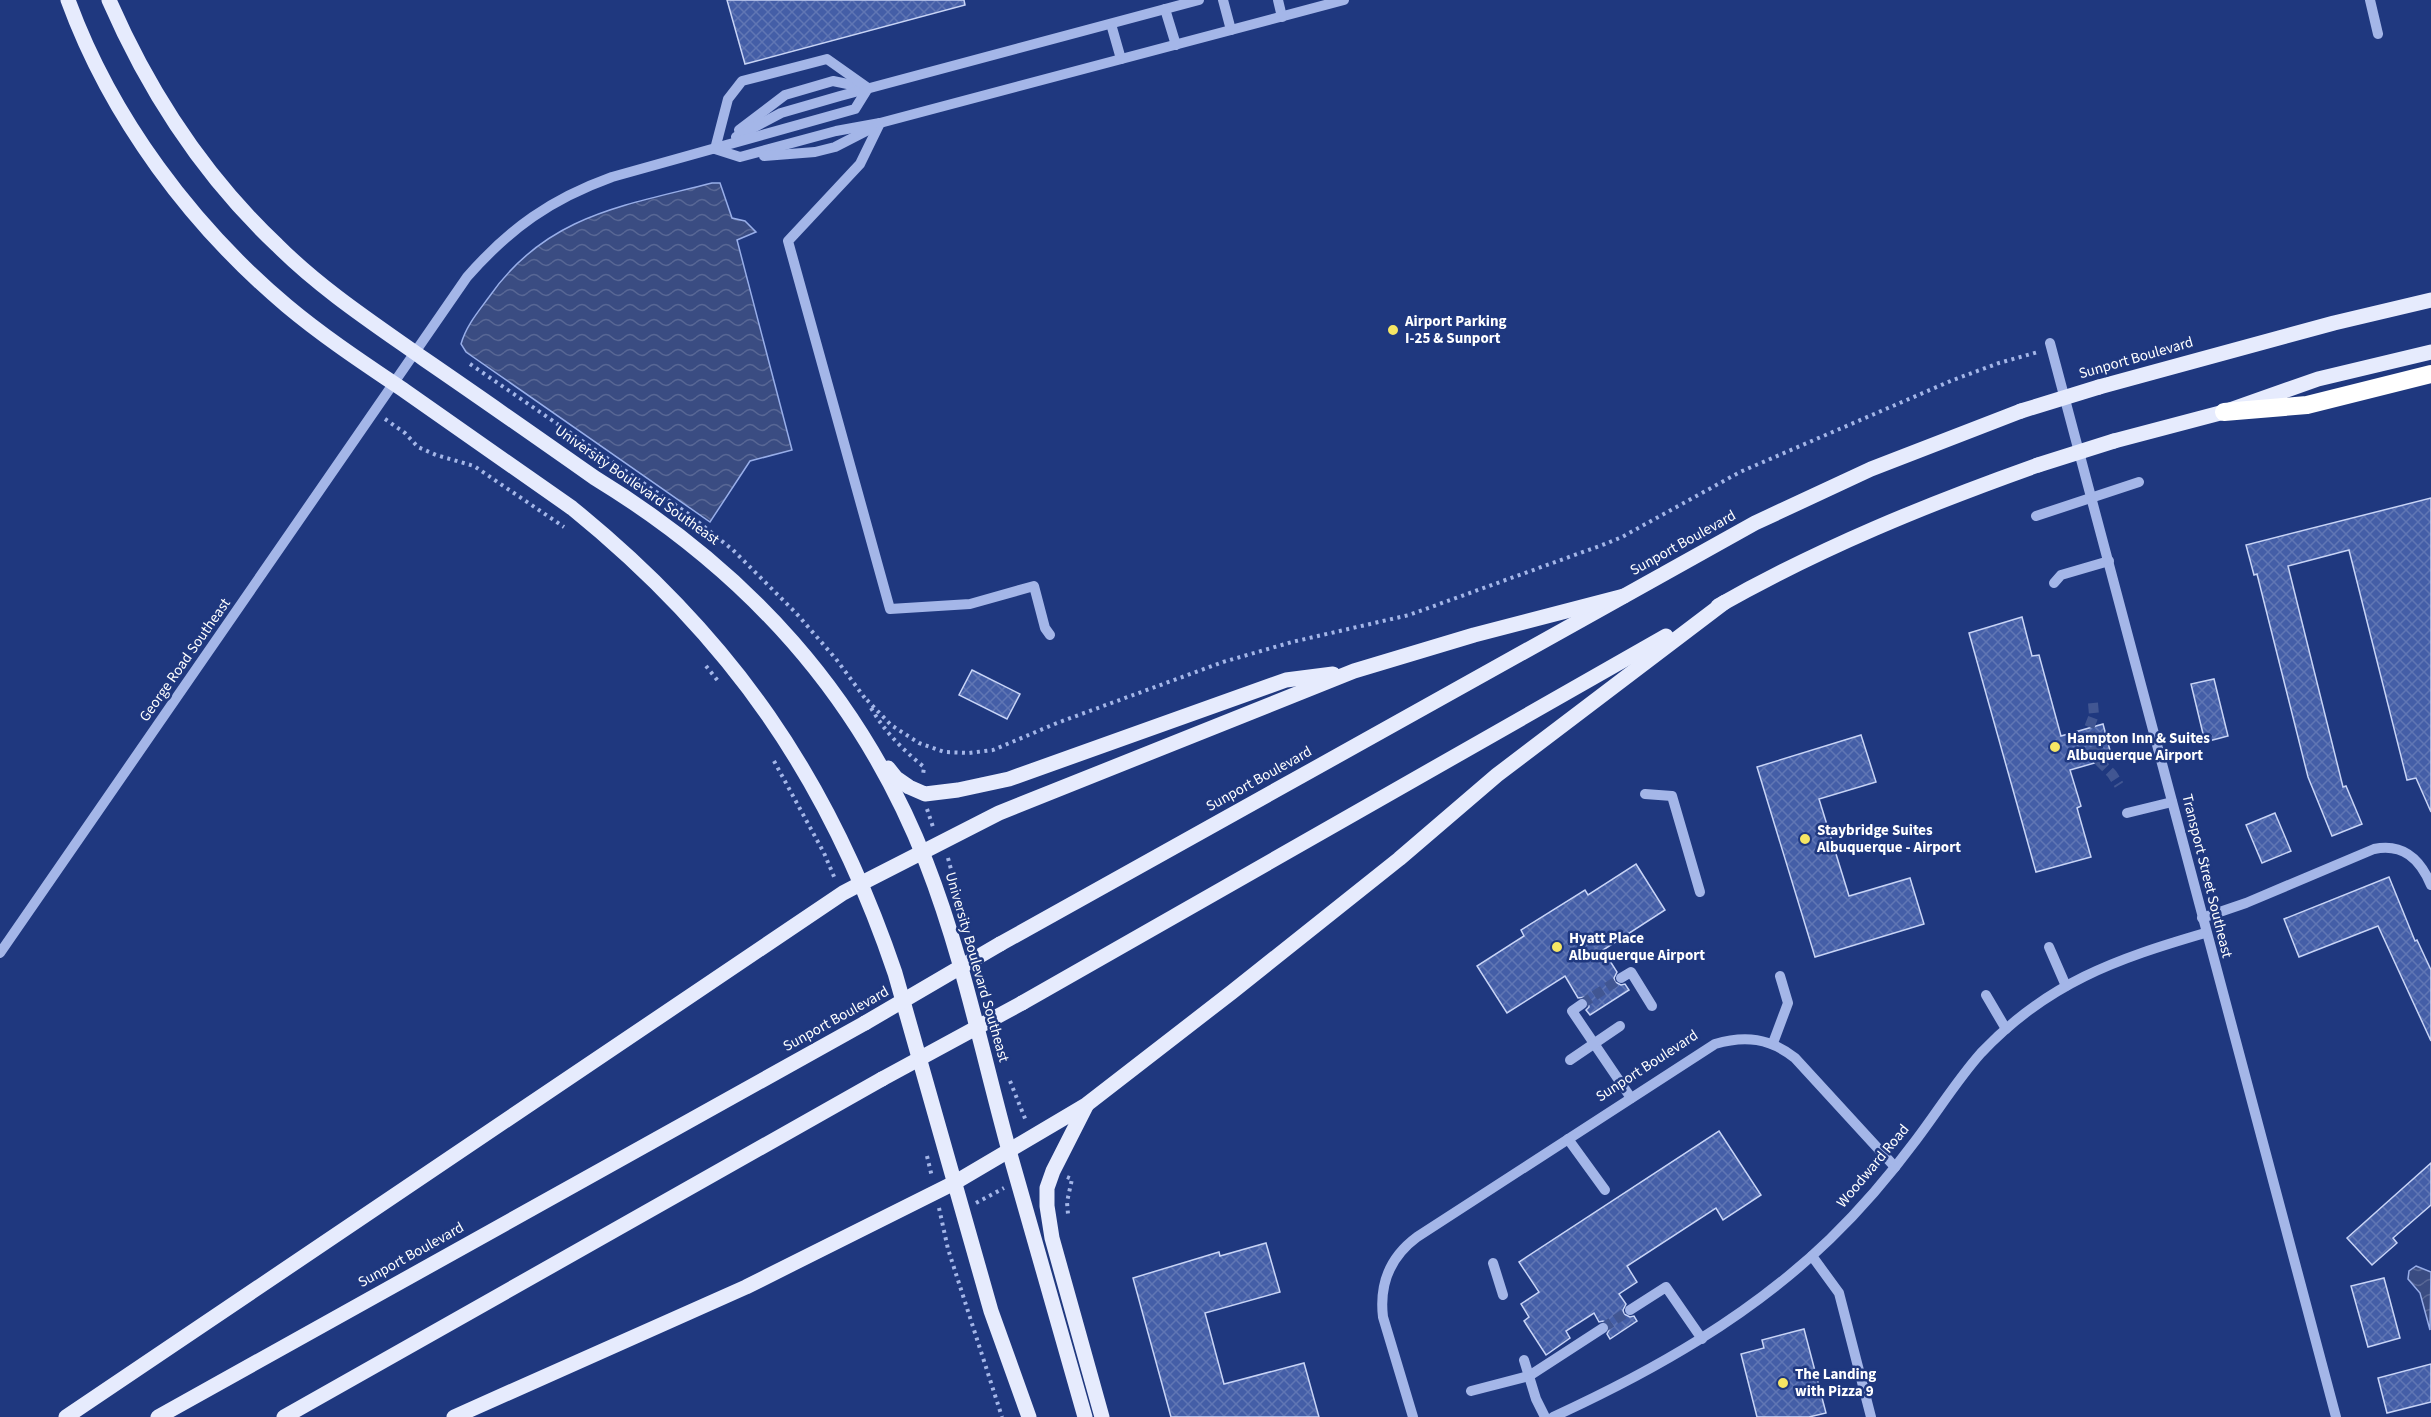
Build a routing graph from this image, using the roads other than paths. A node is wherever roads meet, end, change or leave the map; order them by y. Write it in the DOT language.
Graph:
graph roads {
  1 [pos="68,0"];
  2 [pos="109,0"];
  3 [pos="1199,0"];
  4 [pos="1222,0"];
  5 [pos="1278,0"];
  6 [pos="2370,0"];
  7 [pos="1339,1"];
  8 [pos="1165,9"];
  9 [pos="1282,17"];
  10 [pos="1111,24"];
  11 [pos="1231,30"];
  12 [pos="2378,34"];
  13 [pos="1176,45"];
  14 [pos="1121,59"];
  15 [pos="868,88"];
  16 [pos="880,123"];
  17 [pos="715,149"];
  18 [pos="740,157"];
  19 [pos="2431,300"];
  20 [pos="2051,346"];
  21 [pos="2431,352"];
  22 [pos="415,353"];
  23 [pos="2431,374"];
  24 [pos="394,384"];
  25 [pos="2223,412"];
  26 [pos="2139,482"];
  27 [pos="2091,498"];
  28 [pos="2036,516"];
  29 [pos="2109,561"];
  30 [pos="2054,583"];
  31 [pos="1624,596"];
  32 [pos="1725,602"];
  33 [pos="1050,635"];
  34 [pos="1354,671"];
  35 [pos="866,740"];
  36 [pos="1645,794"];
  37 [pos="2172,802"];
  38 [pos="2127,813"];
  39 [pos="922,853"];
  40 [pos="862,883"];
  41 [pos="2431,885"];
  42 [pos="1700,892"];
  43 [pos="2202,918"];
  44 [pos="2205,933"];
  45 [pos="2049,947"];
  46 [pos="0,953"];
  47 [pos="1780,976"];
  48 [pos="1621,978"];
  49 [pos="2066,986"];
  50 [pos="1986,995"];
  51 [pos="1582,1004"];
  52 [pos="1652,1006"];
  53 [pos="1620,1026"];
  54 [pos="2006,1029"];
  55 [pos="1594,1043"];
  56 [pos="1773,1043"];
  57 [pos="1570,1060"];
  58 [pos="1630,1098"];
  59 [pos="1086,1105"];
  60 [pos="1568,1139"];
  61 [pos="1009,1150"];
  62 [pos="1895,1167"];
  63 [pos="954,1183"];
  64 [pos="1605,1190"];
  65 [pos="1812,1256"];
  66 [pos="1493,1263"];
  67 [pos="1503,1295"];
  68 [pos="1630,1310"];
  69 [pos="1603,1328"];
  70 [pos="1702,1339"];
  71 [pos="1524,1360"];
  72 [pos="1529,1376"];
  73 [pos="1471,1391"];
  74 [pos="66,1417"];
  75 [pos="158,1417"];
  76 [pos="284,1417"];
  77 [pos="454,1417"];
  78 [pos="1029,1417"];
  79 [pos="1085,1417"];
  80 [pos="1102,1417"];
  81 [pos="1413,1417"];
  82 [pos="1545,1417"];
  83 [pos="1553,1417"];
  84 [pos="1871,1417"];
  85 [pos="2336,1417"];
  1 -- 24 [label="main road"];
  2 -- 22 [label="main road, University Boulevard Southeast"];
  3 -- 8 [label="street"];
  4 -- 11 [label="street"];
  5 -- 9 [label="street"];
  6 -- 12 [label="street"];
  7 -- 9 [label="street"];
  8 -- 10 [label="street"];
  8 -- 13 [label="street"];
  9 -- 11 [label="street"];
  10 -- 14 [label="street"];
  10 -- 15 [label="street"];
  11 -- 13 [label="street"];
  13 -- 14 [label="street"];
  14 -- 16 [label="street"];
  15 -- 17 [label="street"];
  15 -- 17 [label="street"];
  15 -- 17 [label="street"];
  15 -- 17 [label="street"];
  16 -- 18 [label="street"];
  16 -- 18 [label="street"];
  16 -- 33 [label="street"];
  17 -- 18 [label="street"];
  17 -- 22 [label="street, George Road Southeast"];
  19 -- 31 [label="main road, Sunport Boulevard, bridge"];
  20 -- 27 [label="street, Transport Street Southeast"];
  21 -- 25 [label="main road"];
  22 -- 24 [label="street, George Road Southeast"];
  22 -- 35 [label="main road, University Boulevard Southeast"];
  23 -- 25 [label="highway"];
  24 -- 40 [label="main road"];
  24 -- 46 [label="street, George Road Southeast"];
  25 -- 32 [label="main road, bridge"];
  26 -- 27 [label="street"];
  27 -- 28 [label="street"];
  27 -- 29 [label="street, Transport Street Southeast"];
  29 -- 30 [label="street"];
  29 -- 37 [label="street, Transport Street Southeast"];
  31 -- 34 [label="main road"];
  31 -- 75 [label="main road, Sunport Boulevard, bridge"];
  32 -- 59 [label="main road"];
  32 -- 76 [label="main road, bridge"];
  34 -- 35 [label="main road"];
  34 -- 39 [label="main road"];
  35 -- 39 [label="main road, University Boulevard Southeast"];
  36 -- 42 [label="street"];
  37 -- 38 [label="street"];
  37 -- 43 [label="street, Transport Street Southeast"];
  39 -- 40 [label="main road"];
  39 -- 61 [label="main road, University Boulevard Southeast"];
  40 -- 63 [label="main road"];
  40 -- 74 [label="main road"];
  41 -- 43 [label="street"];
  43 -- 44 [label="street, Transport Street Southeast"];
  44 -- 49 [label="street, Woodward Road"];
  44 -- 85 [label="street, Transport Street Southeast"];
  45 -- 49 [label="street"];
  47 -- 56 [label="street"];
  48 -- 52 [label="street"];
  49 -- 54 [label="street, Woodward Road"];
  50 -- 54 [label="street"];
  51 -- 55 [label="street"];
  53 -- 55 [label="street"];
  54 -- 62 [label="street, Woodward Road"];
  55 -- 57 [label="street"];
  55 -- 58 [label="street"];
  56 -- 58 [label="street, Sunport Boulevard"];
  56 -- 62 [label="street, Sunport Boulevard"];
  58 -- 60 [label="street, Sunport Boulevard"];
  59 -- 61 [label="main road"];
  59 -- 80 [label="main road"];
  60 -- 64 [label="street"];
  60 -- 81 [label="street, Sunport Boulevard"];
  61 -- 63 [label="main road"];
  61 -- 79 [label="main road, University Boulevard Southeast"];
  62 -- 65 [label="street, Woodward Road"];
  63 -- 77 [label="main road"];
  63 -- 78 [label="main road"];
  65 -- 70 [label="street, Woodward Road"];
  65 -- 84 [label="street"];
  66 -- 67 [label="street"];
  68 -- 70 [label="street"];
  69 -- 72 [label="street"];
  70 -- 83 [label="street, Woodward Road"];
  71 -- 72 [label="street"];
  72 -- 73 [label="street"];
  72 -- 82 [label="street"];
}
